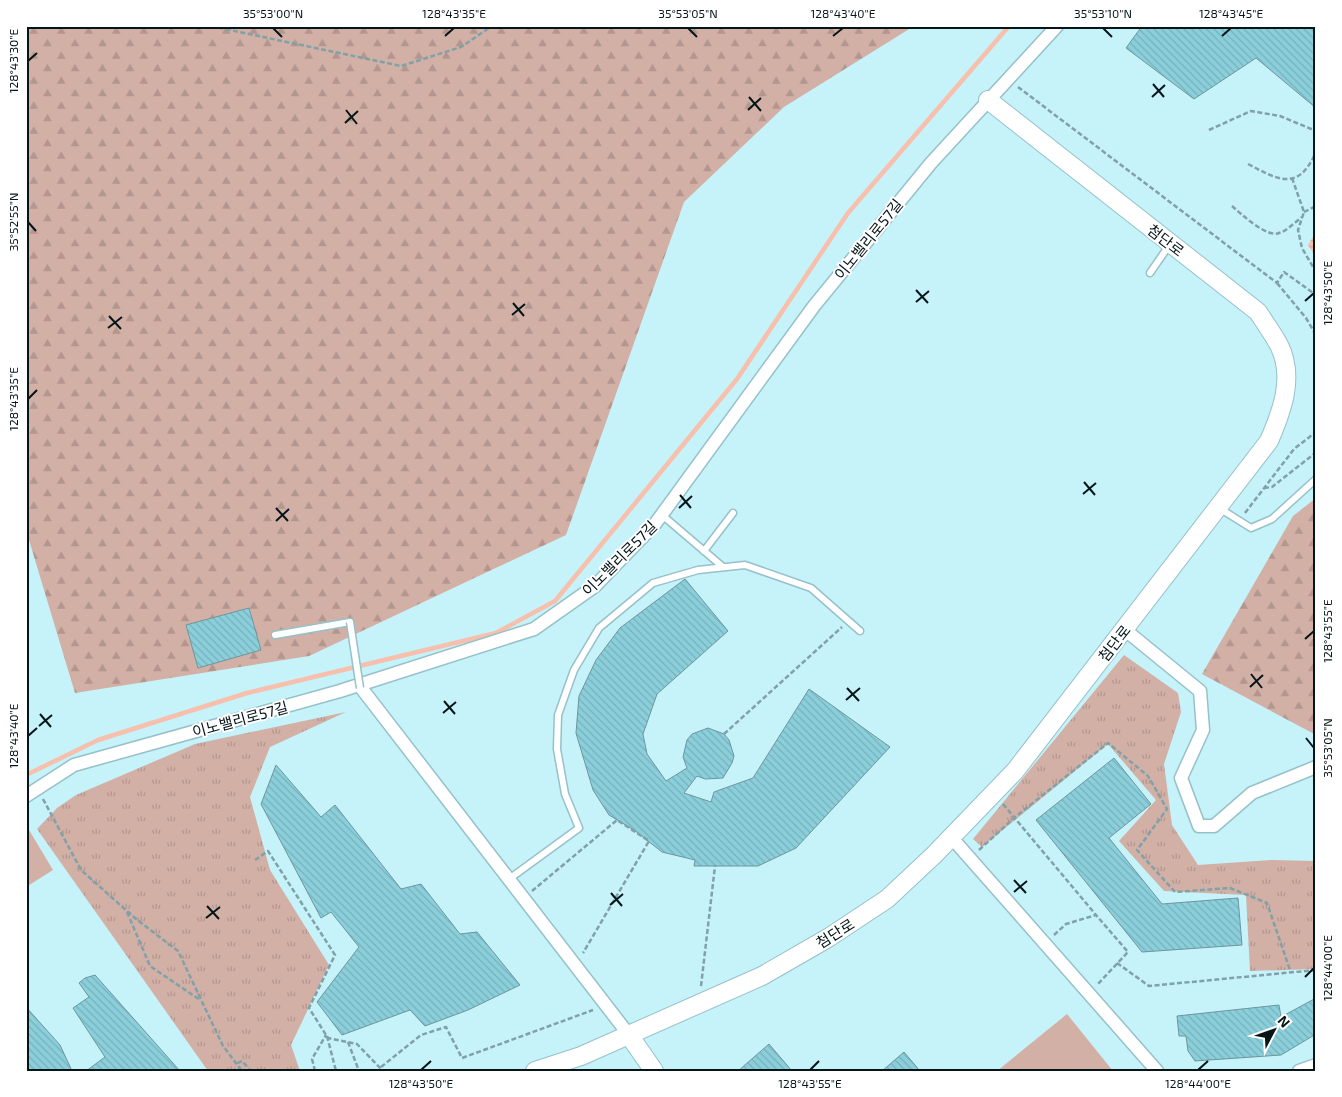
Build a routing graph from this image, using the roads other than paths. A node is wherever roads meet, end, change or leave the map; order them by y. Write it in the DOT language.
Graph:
graph roads {
  1 [pos="1057,26"];
  2 [pos="988,100"];
  3 [pos="1170,243"];
  4 [pos="1150,273"];
  5 [pos="1316,479"];
  6 [pos="1218,507"];
  7 [pos="732,514"];
  8 [pos="662,515"];
  9 [pos="704,550"];
  10 [pos="723,567"];
  11 [pos="1124,630"];
  12 [pos="860,631"];
  13 [pos="275,635"];
  14 [pos="360,687"];
  15 [pos="1316,767"];
  16 [pos="32,793"];
  17 [pos="952,838"];
  18 [pos="509,879"];
  19 [pos="629,1035"];
  20 [pos="1316,1065"];
  21 [pos="535,1071"];
  22 [pos="654,1071"];
  23 [pos="1157,1071"];
  24 [pos="1299,1071"];
  1 -- 2 [label="street, 이노밸리로57길"];
  2 -- 3 [label="street, 첨단로"];
  2 -- 8 [label="street, 이노밸리로57길"];
  3 -- 4 [label="lane"];
  3 -- 6 [label="street, 첨단로"];
  5 -- 6 [label="lane"];
  6 -- 11 [label="street, 첨단로"];
  7 -- 9 [label="lane"];
  8 -- 9 [label="lane"];
  8 -- 14 [label="street, 이노밸리로57길"];
  9 -- 10 [label="lane"];
  10 -- 12 [label="lane"];
  10 -- 18 [label="lane"];
  11 -- 15 [label="street"];
  11 -- 17 [label="street, 첨단로"];
  13 -- 14 [label="lane, bridge"];
  14 -- 16 [label="street, 이노밸리로57길"];
  14 -- 18 [label="street"];
  17 -- 19 [label="street, 첨단로"];
  17 -- 23 [label="street"];
  18 -- 19 [label="street"];
  19 -- 21 [label="street, 첨단로"];
  19 -- 22 [label="street"];
  20 -- 24 [label="street"];
}
